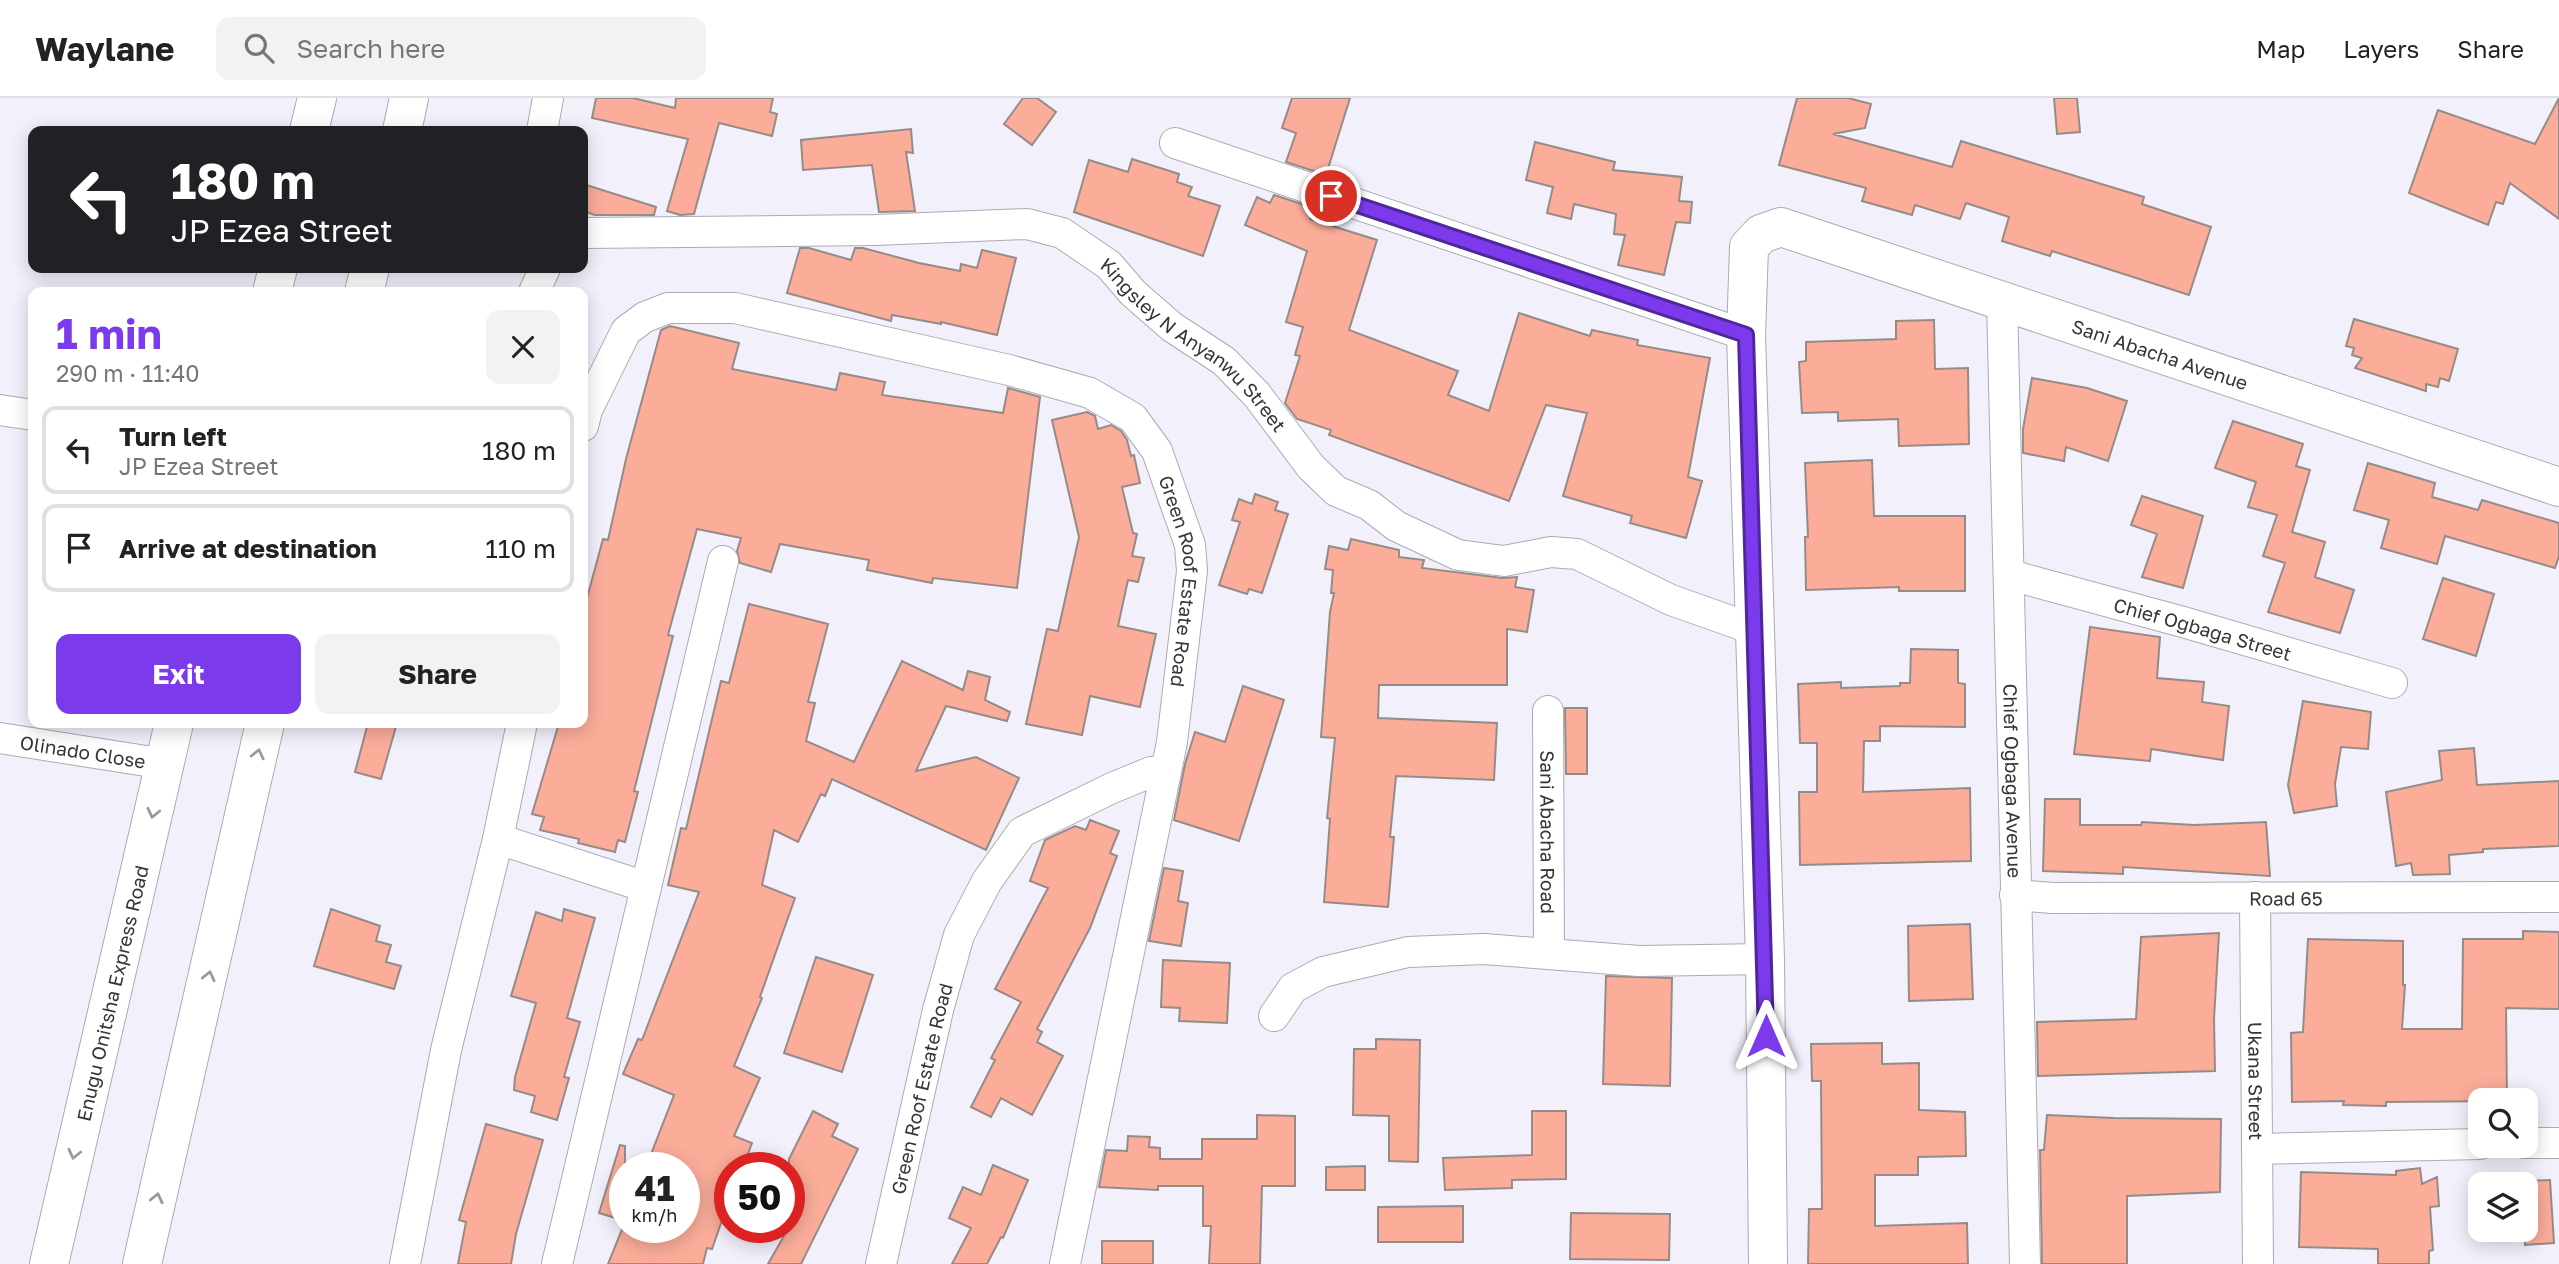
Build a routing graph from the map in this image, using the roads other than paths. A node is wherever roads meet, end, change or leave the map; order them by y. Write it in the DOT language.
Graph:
graph roads {
  1 [pos="317,98"];
  2 [pos="409,98"];
  3 [pos="548,98"];
  4 [pos="310,126"];
  5 [pos="403,126"];
  6 [pos="543,126"];
  7 [pos="1175,143"];
  8 [pos="588,233"];
  9 [pos="2002,300"];
  10 [pos="1746,335"];
  11 [pos="588,408"];
  12 [pos="0,410"];
  13 [pos="28,414"];
  14 [pos="2559,487"];
  15 [pos="723,561"];
  16 [pos="2010,575"];
  17 [pos="1753,629"];
  18 [pos="2392,683"];
  19 [pos="1548,711"];
  20 [pos="173,728"];
  21 [pos="264,728"];
  22 [pos="521,728"];
  23 [pos="0,738"];
  24 [pos="165,764"];
  25 [pos="1166,771"];
  26 [pos="498,839"];
  27 [pos="646,887"];
  28 [pos="2015,895"];
  29 [pos="2255,897"];
  30 [pos="2559,897"];
  31 [pos="1549,952"];
  32 [pos="1765,959"];
  33 [pos="1273,1016"];
  34 [pos="2538,1143"];
  35 [pos="2559,1143"];
  36 [pos="2468,1144"];
  37 [pos="2257,1149"];
  38 [pos="49,1264"];
  39 [pos="142,1264"];
  40 [pos="405,1264"];
  41 [pos="557,1264"];
  42 [pos="881,1264"];
  43 [pos="1065,1264"];
  44 [pos="1768,1264"];
  45 [pos="2025,1264"];
  46 [pos="2258,1264"];
  1 -- 4 [label="main road"];
  2 -- 5 [label="main road"];
  3 -- 6 [label="street"];
  7 -- 10 [label="street"];
  8 -- 17 [label="street, Kingsley N Anyanwu Street"];
  9 -- 10 [label="main road, Sani Abacha Avenue"];
  9 -- 14 [label="main road, Sani Abacha Avenue"];
  9 -- 16 [label="street, Chief Ogbaga Avenue"];
  10 -- 17 [label="main road"];
  11 -- 25 [label="street, Green Roof Estate Road"];
  12 -- 13 [label="street"];
  15 -- 27 [label="street"];
  16 -- 18 [label="street, Chief Ogbaga Street"];
  16 -- 28 [label="street, Chief Ogbaga Avenue"];
  17 -- 32 [label="main road"];
  19 -- 31 [label="street, Sani Abacha Road"];
  20 -- 24 [label="main road, Enugu Onitsha Express Road"];
  39 -- 21 [label="main road, one-way"];
  22 -- 26 [label="street"];
  23 -- 24 [label="street, Olinado Close"];
  24 -- 38 [label="main road, Enugu Onitsha Express Road, one-way"];
  25 -- 42 [label="street, Green Roof Estate Road"];
  25 -- 43 [label="street"];
  26 -- 27 [label="street"];
  26 -- 40 [label="street"];
  27 -- 41 [label="street"];
  28 -- 29 [label="street, Road 65"];
  28 -- 45 [label="street, Chief Ogbaga Avenue"];
  29 -- 30 [label="street, Road 65"];
  29 -- 37 [label="street, Ukana Street"];
  31 -- 32 [label="street"];
  31 -- 33 [label="street"];
  32 -- 44 [label="main road"];
  34 -- 35 [label="street"];
  36 -- 37 [label="street"];
  37 -- 46 [label="street, Ukana Street"];
}
